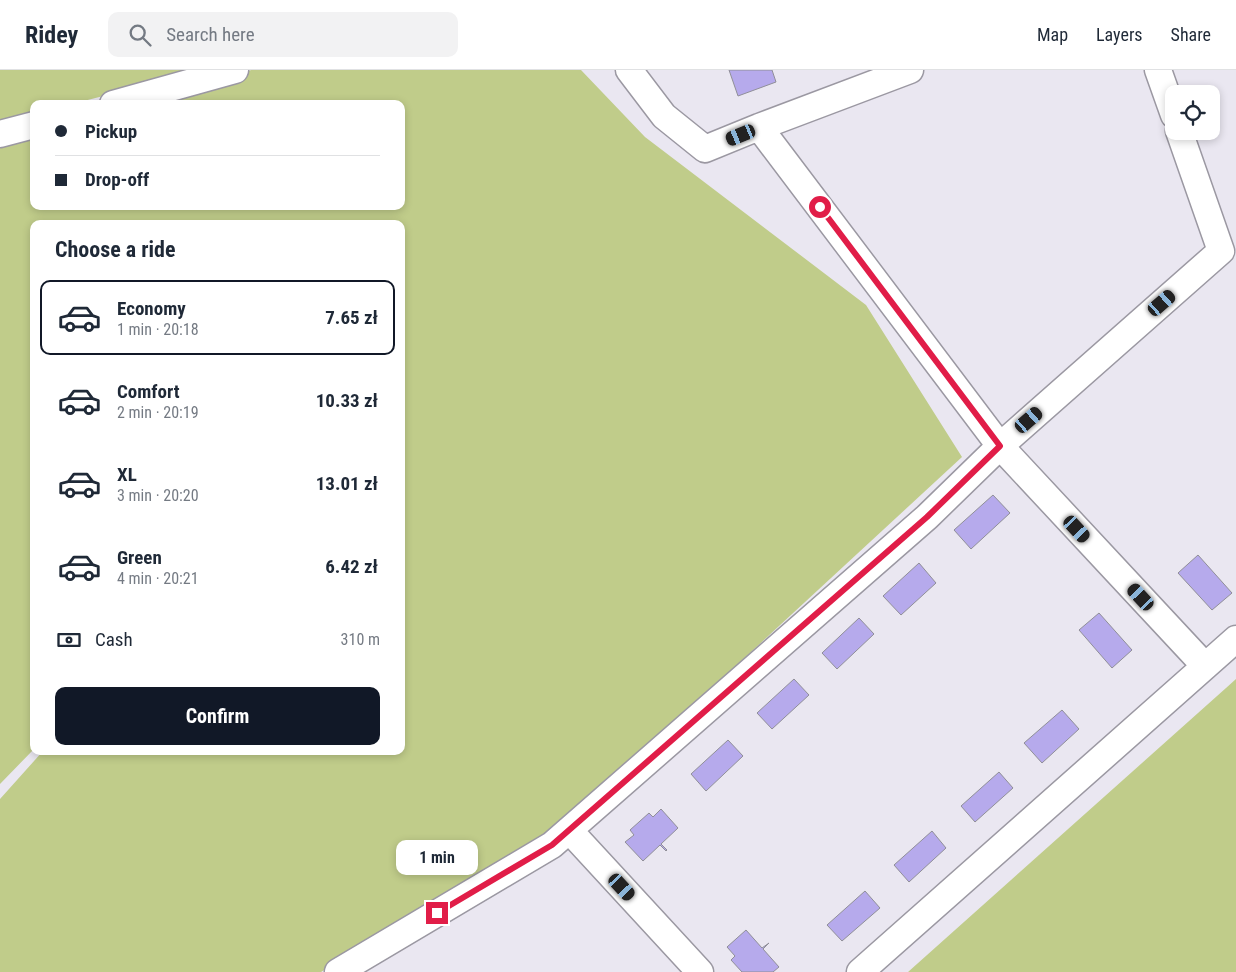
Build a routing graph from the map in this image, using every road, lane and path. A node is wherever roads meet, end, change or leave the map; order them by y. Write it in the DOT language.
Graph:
graph roads {
  1 [pos="235,70"];
  2 [pos="629,70"];
  3 [pos="910,70"];
  4 [pos="1158,70"];
  5 [pos="1165,90"];
  6 [pos="126,100"];
  7 [pos="30,126"];
  8 [pos="759,127"];
  9 [pos="0,134"];
  10 [pos="1183,140"];
  11 [pos="1229,259"];
  12 [pos="1000,446"];
  13 [pos="1236,638"];
  14 [pos="1205,666"];
  15 [pos="569,830"];
  16 [pos="338,972"];
  17 [pos="700,972"];
  18 [pos="860,972"];
  1 -- 6 [label="street"];
  2 -- 8 [label="street"];
  3 -- 8 [label="street"];
  4 -- 5 [label="street"];
  7 -- 9 [label="street"];
  8 -- 12 [label="street"];
  10 -- 11 [label="street"];
  11 -- 12 [label="street"];
  12 -- 14 [label="street"];
  12 -- 15 [label="street"];
  13 -- 14 [label="street"];
  14 -- 18 [label="street"];
  15 -- 16 [label="street"];
  15 -- 17 [label="street"];
}
